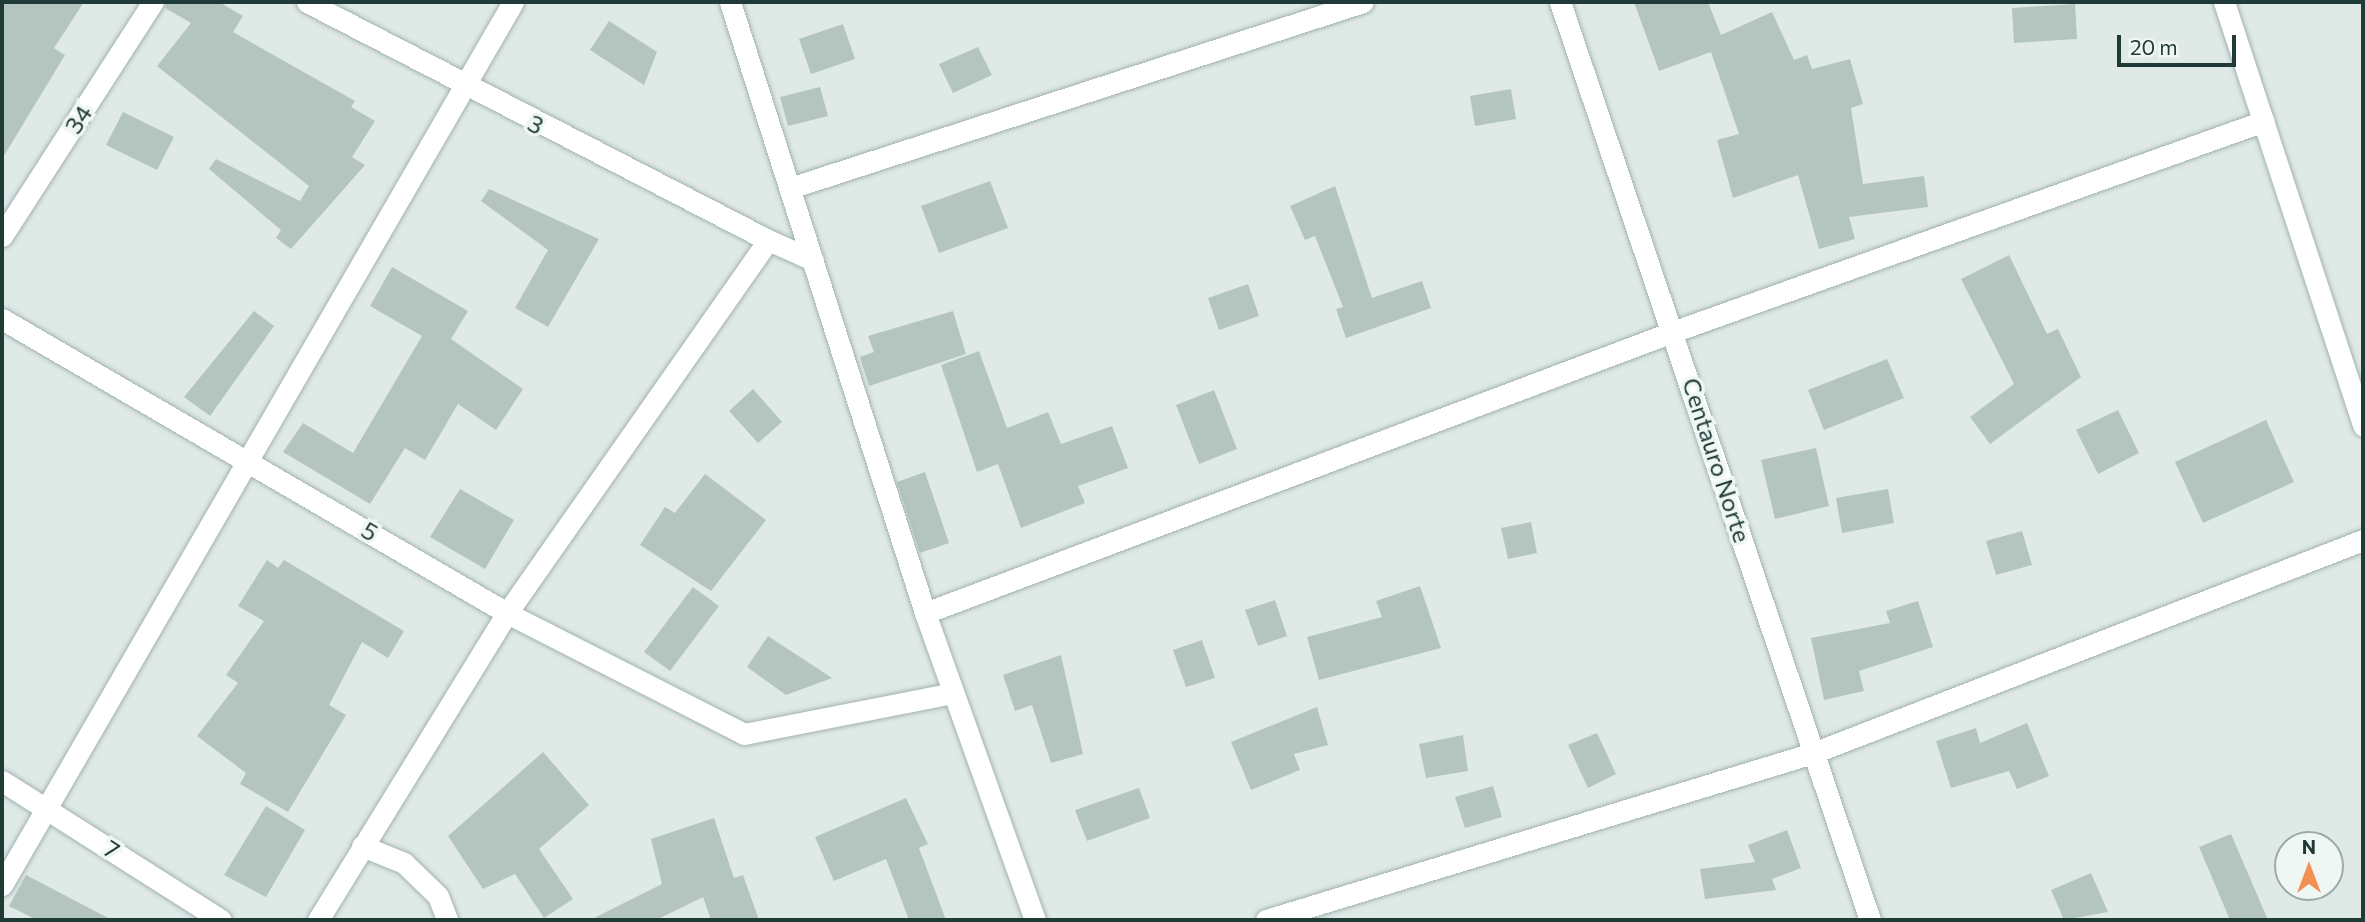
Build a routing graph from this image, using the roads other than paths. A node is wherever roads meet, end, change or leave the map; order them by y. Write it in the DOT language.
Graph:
graph roads {
  1 [pos="153,2"];
  2 [pos="307,2"];
  3 [pos="513,2"];
  4 [pos="730,2"];
  5 [pos="1363,2"];
  6 [pos="1560,2"];
  7 [pos="2224,2"];
  8 [pos="459,85"];
  9 [pos="2264,121"];
  10 [pos="790,188"];
  11 [pos="2,236"];
  12 [pos="768,240"];
  13 [pos="813,260"];
  14 [pos="2,319"];
  15 [pos="1675,331"];
  16 [pos="2363,426"];
  17 [pos="250,458"];
  18 [pos="2363,540"];
  19 [pos="507,613"];
  20 [pos="925,613"];
  21 [pos="953,693"];
  22 [pos="1813,753"];
  23 [pos="2,781"];
  24 [pos="47,807"];
  25 [pos="362,846"];
  26 [pos="2,885"];
  27 [pos="221,920"];
  28 [pos="318,920"];
  29 [pos="447,920"];
  30 [pos="1035,920"];
  31 [pos="1266,920"];
  32 [pos="1870,920"];
  1 -- 11 [label="street, 34"];
  2 -- 8 [label="street, 3"];
  3 -- 8 [label="street"];
  4 -- 10 [label="street"];
  5 -- 10 [label="street"];
  6 -- 15 [label="street, Centauro Norte"];
  7 -- 9 [label="street"];
  8 -- 12 [label="street, 3"];
  8 -- 17 [label="street"];
  9 -- 15 [label="street"];
  9 -- 16 [label="street"];
  10 -- 13 [label="street"];
  12 -- 13 [label="street, 3"];
  12 -- 19 [label="street"];
  13 -- 20 [label="street"];
  14 -- 17 [label="street, 5"];
  15 -- 20 [label="street"];
  15 -- 22 [label="street, Centauro Norte"];
  17 -- 19 [label="street, 5"];
  17 -- 24 [label="street"];
  18 -- 22 [label="street"];
  19 -- 21 [label="street, 5"];
  19 -- 25 [label="street"];
  20 -- 21 [label="street"];
  21 -- 30 [label="street"];
  22 -- 31 [label="street"];
  22 -- 32 [label="street, Centauro Norte"];
  23 -- 24 [label="street, 7"];
  24 -- 26 [label="street"];
  24 -- 27 [label="street, 7"];
  25 -- 28 [label="street"];
  25 -- 29 [label="street"];
}
